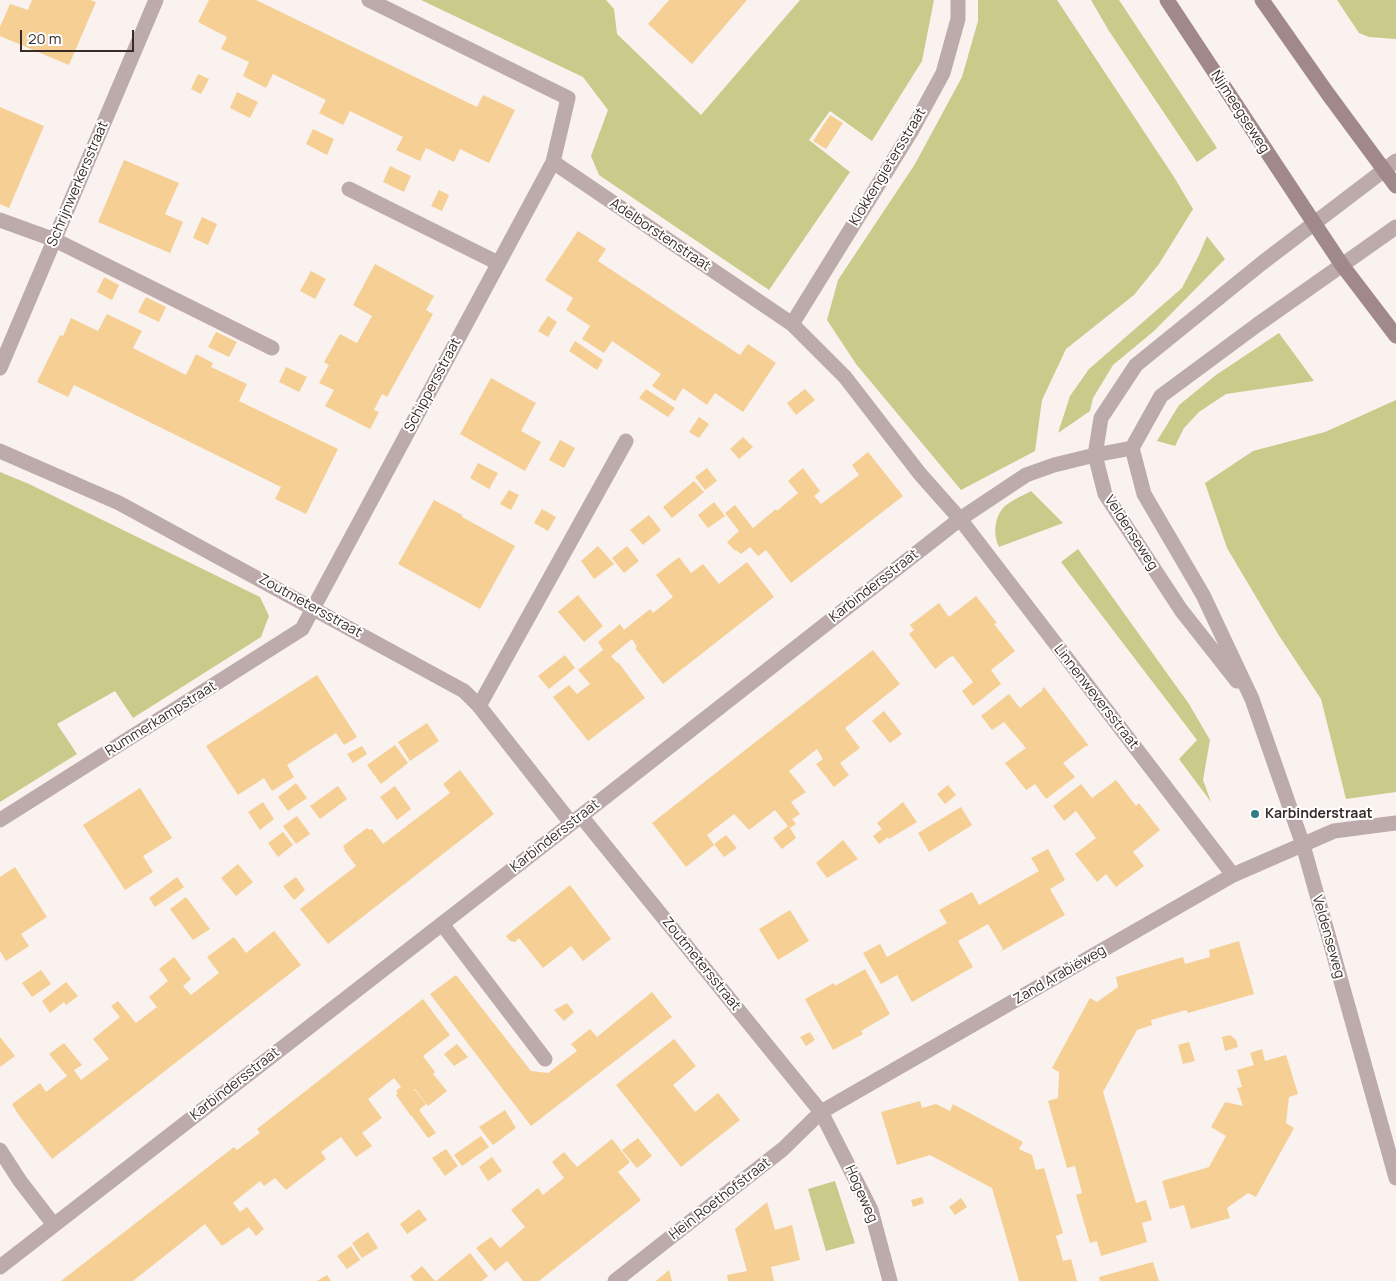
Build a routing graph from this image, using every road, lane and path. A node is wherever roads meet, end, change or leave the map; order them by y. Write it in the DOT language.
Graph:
graph roads {
  1 [pos="156,0"];
  2 [pos="369,0"];
  3 [pos="958,0"];
  4 [pos="1168,0"];
  5 [pos="1262,0"];
  6 [pos="552,162"];
  7 [pos="1390,165"];
  8 [pos="1396,186"];
  9 [pos="349,189"];
  10 [pos="0,220"];
  11 [pos="1314,223"];
  12 [pos="1396,227"];
  13 [pos="55,240"];
  14 [pos="498,263"];
  15 [pos="1342,265"];
  16 [pos="792,324"];
  17 [pos="1396,336"];
  18 [pos="272,348"];
  19 [pos="0,368"];
  20 [pos="626,441"];
  21 [pos="1132,448"];
  22 [pos="0,451"];
  23 [pos="1095,455"];
  24 [pos="960,520"];
  25 [pos="314,608"];
  26 [pos="1252,700"];
  27 [pos="479,706"];
  28 [pos="0,820"];
  29 [pos="576,820"];
  30 [pos="1396,823"];
  31 [pos="1302,845"];
  32 [pos="1233,875"];
  33 [pos="442,924"];
  34 [pos="545,1059"];
  35 [pos="821,1112"];
  36 [pos="0,1150"];
  37 [pos="1396,1178"];
  38 [pos="54,1225"];
  39 [pos="0,1267"];
  40 [pos="615,1281"];
  41 [pos="890,1281"];
  1 -- 13 [label="street, Schrijnwerkersstraat"];
  2 -- 6 [label="street"];
  3 -- 16 [label="street, Klokkengietersstraat"];
  4 -- 11 [label="main road, Nijmeegseweg"];
  5 -- 7 [label="main road"];
  6 -- 14 [label="street, Schippersstraat"];
  6 -- 16 [label="street, Adelborstenstraat"];
  7 -- 8 [label="main road"];
  7 -- 11 [label="street"];
  9 -- 14 [label="street"];
  10 -- 13 [label="street"];
  11 -- 15 [label="main road, Nijmeegseweg"];
  11 -- 23 [label="street, Veldenseweg"];
  12 -- 15 [label="street"];
  13 -- 18 [label="street"];
  13 -- 19 [label="street, Schrijnwerkersstraat"];
  14 -- 25 [label="street, Schippersstraat"];
  15 -- 17 [label="main road, Nijmeegseweg"];
  15 -- 21 [label="street"];
  16 -- 24 [label="street, Adelborstenstraat"];
  20 -- 27 [label="street"];
  21 -- 23 [label="street, Karbindersstraat"];
  21 -- 26 [label="street, Veldenseweg"];
  22 -- 25 [label="street, Zoutmetersstraat"];
  23 -- 24 [label="street, Karbindersstraat"];
  23 -- 26 [label="street, Veldenseweg"];
  24 -- 29 [label="street, Karbindersstraat"];
  24 -- 32 [label="street, Linnenweversstraat"];
  25 -- 27 [label="street, Zoutmetersstraat"];
  25 -- 28 [label="street, Rummerkampstraat"];
  26 -- 31 [label="street, Veldenseweg"];
  27 -- 29 [label="street, Zoutmetersstraat"];
  29 -- 33 [label="street, Karbindersstraat"];
  29 -- 35 [label="street, Zoutmetersstraat"];
  30 -- 31 [label="street, Zand Arabiëweg"];
  31 -- 32 [label="street, Zand Arabiëweg"];
  31 -- 37 [label="street, Veldenseweg"];
  32 -- 35 [label="street, Zand Arabiëweg"];
  33 -- 34 [label="street"];
  33 -- 38 [label="street, Karbindersstraat"];
  35 -- 40 [label="street, Hein Roethofstraat"];
  35 -- 41 [label="street, Hogeweg"];
  36 -- 38 [label="street"];
  38 -- 39 [label="street, Karbindersstraat"];
}
